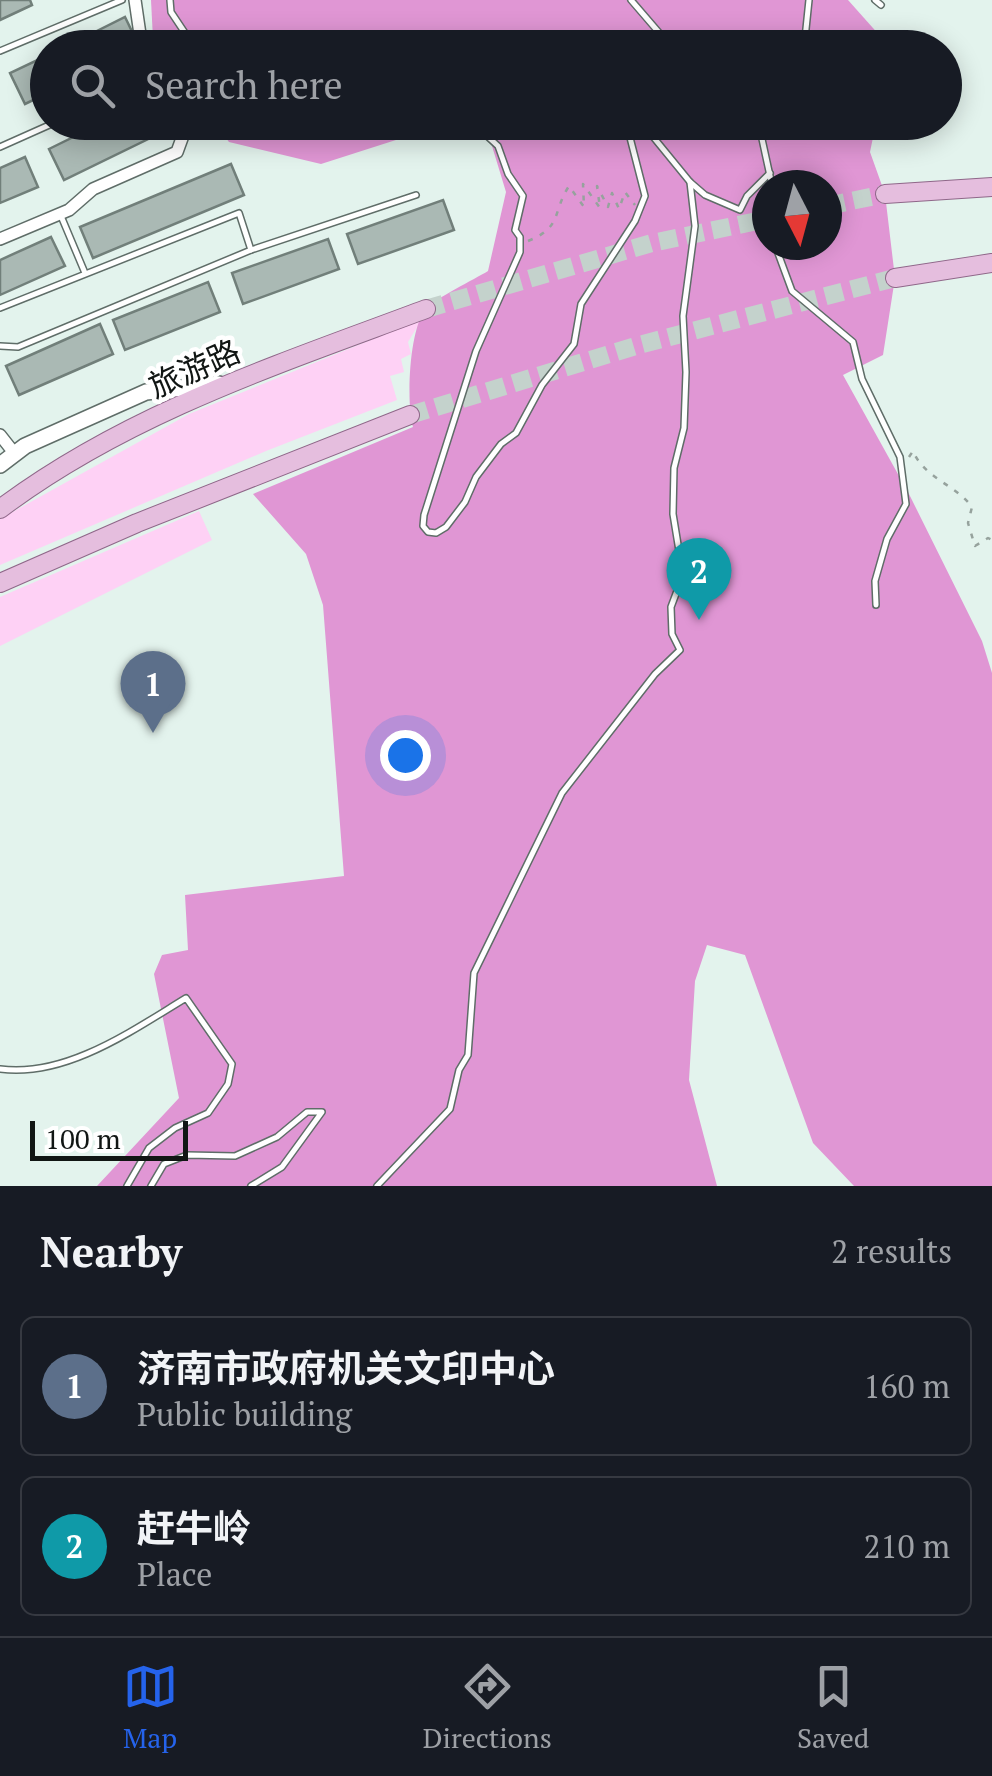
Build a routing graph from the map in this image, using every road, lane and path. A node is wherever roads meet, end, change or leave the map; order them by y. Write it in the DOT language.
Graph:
graph roads {
  1 [pos="122,0"];
  2 [pos="135,0"];
  3 [pos="170,0"];
  4 [pos="631,0"];
  5 [pos="809,0"];
  6 [pos="50,30"];
  7 [pos="139,30"];
  8 [pos="183,30"];
  9 [pos="657,30"];
  10 [pos="806,30"];
  11 [pos="30,38"];
  12 [pos="0,51"];
  13 [pos="30,133"];
  14 [pos="181,140"];
  15 [pos="491,140"];
  16 [pos="631,140"];
  17 [pos="656,140"];
  18 [pos="762,140"];
  19 [pos="0,146"];
  20 [pos="769,170"];
  21 [pos="690,182"];
  22 [pos="992,187"];
  23 [pos="752,190"];
  24 [pos="885,194"];
  25 [pos="416,195"];
  26 [pos="639,210"];
  27 [pos="60,214"];
  28 [pos="0,239"];
  29 [pos="520,244"];
  30 [pos="251,250"];
  31 [pos="781,260"];
  32 [pos="992,263"];
  33 [pos="85,273"];
  34 [pos="895,278"];
  35 [pos="0,308"];
  36 [pos="426,309"];
  37 [pos="0,346"];
  38 [pos="228,383"];
  39 [pos="410,415"];
  40 [pos="0,435"];
  41 [pos="16,454"];
  42 [pos="900,457"];
  43 [pos="0,465"];
  44 [pos="0,509"];
  45 [pos="992,540"];
  46 [pos="0,583"];
  47 [pos="876,605"];
  48 [pos="0,1070"];
  49 [pos="127,1186"];
  50 [pos="151,1186"];
  51 [pos="251,1186"];
  52 [pos="377,1186"];
  1 -- 6 [label="lane"];
  2 -- 7 [label="street"];
  3 -- 8 [label="lane"];
  4 -- 9 [label="lane"];
  5 -- 10 [label="lane"];
  11 -- 12 [label="lane"];
  13 -- 19 [label="lane"];
  14 -- 27 [label="street"];
  15 -- 29 [label="lane"];
  16 -- 26 [label="lane"];
  17 -- 21 [label="lane"];
  18 -- 20 [label="lane"];
  21 -- 23 [label="lane"];
  21 -- 52 [label="lane"];
  22 -- 24 [label="main road"];
  25 -- 30 [label="lane"];
  26 -- 29 [label="path"];
  26 -- 29 [label="lane"];
  27 -- 28 [label="street"];
  27 -- 33 [label="lane"];
  30 -- 33 [label="lane"];
  30 -- 37 [label="lane"];
  31 -- 42 [label="lane"];
  32 -- 34 [label="main road"];
  33 -- 35 [label="lane"];
  36 -- 38 [label="main road, 旅游路"];
  38 -- 41 [label="street"];
  38 -- 44 [label="main road, 旅游路"];
  39 -- 46 [label="main road"];
  40 -- 41 [label="street"];
  41 -- 43 [label="street"];
  42 -- 45 [label="path"];
  42 -- 47 [label="lane"];
  48 -- 49 [label="lane"];
  50 -- 51 [label="lane"];
}
